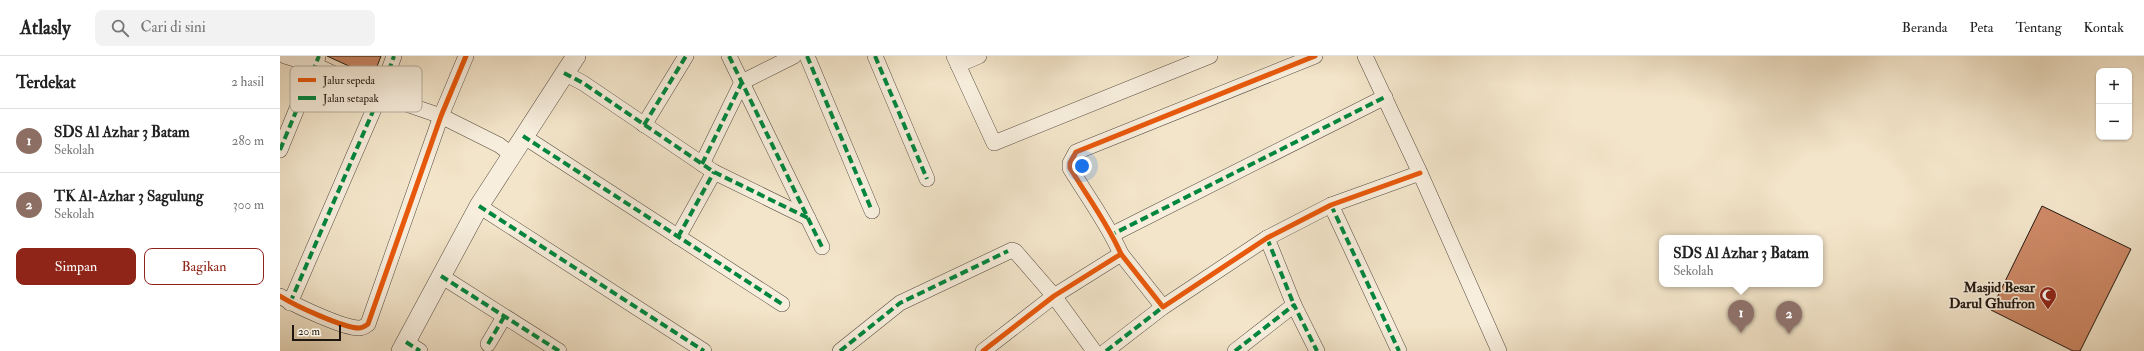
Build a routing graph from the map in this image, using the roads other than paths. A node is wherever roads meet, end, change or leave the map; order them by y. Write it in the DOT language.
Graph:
graph roads {
  1 [pos="285,56"];
  2 [pos="394,56"];
  3 [pos="466,56"];
  4 [pos="576,56"];
  5 [pos="686,56"];
  6 [pos="729,56"];
  7 [pos="794,56"];
  8 [pos="807,56"];
  9 [pos="875,56"];
  10 [pos="979,56"];
  11 [pos="1210,56"];
  12 [pos="1315,56"];
  13 [pos="1365,56"];
  14 [pos="317,60"];
  15 [pos="956,60"];
  16 [pos="328,66"];
  17 [pos="390,66"];
  18 [pos="564,73"];
  19 [pos="742,82"];
  20 [pos="1385,97"];
  21 [pos="422,109"];
  22 [pos="296,112"];
  23 [pos="372,112"];
  24 [pos="441,116"];
  25 [pos="644,125"];
  26 [pos="523,136"];
  27 [pos="280,150"];
  28 [pos="511,154"];
  29 [pos="708,168"];
  30 [pos="1420,173"];
  31 [pos="927,179"];
  32 [pos="1331,205"];
  33 [pos="479,206"];
  34 [pos="872,211"];
  35 [pos="808,218"];
  36 [pos="1113,234"];
  37 [pos="678,237"];
  38 [pos="1268,238"];
  39 [pos="822,247"];
  40 [pos="1121,254"];
  41 [pos="441,276"];
  42 [pos="1054,296"];
  43 [pos="285,300"];
  44 [pos="782,304"];
  45 [pos="1294,305"];
  46 [pos="1163,307"];
  47 [pos="504,317"];
  48 [pos="488,344"];
  49 [pos="409,348"];
  50 [pos="559,351"];
  51 [pos="704,351"];
  52 [pos="840,351"];
  53 [pos="982,351"];
  54 [pos="1094,351"];
  55 [pos="1106,351"];
  56 [pos="1235,351"];
  57 [pos="1317,351"];
  58 [pos="1399,351"];
  59 [pos="1499,351"];
  1 -- 14 [label="street"];
  2 -- 17 [label="street"];
  3 -- 24 [label="street"];
  4 -- 18 [label="street"];
  5 -- 25 [label="street"];
  6 -- 19 [label="street"];
  7 -- 19 [label="street"];
  8 -- 34 [label="street"];
  9 -- 31 [label="street"];
  10 -- 15 [label="street"];
  11 -- 15 [label="street"];
  12 -- 36 [label="street"];
  13 -- 20 [label="street"];
  14 -- 16 [label="street"];
  18 -- 25 [label="street"];
  18 -- 26 [label="street"];
  19 -- 29 [label="street"];
  19 -- 35 [label="street"];
  20 -- 30 [label="street"];
  20 -- 36 [label="street"];
  21 -- 24 [label="street"];
  22 -- 27 [label="street"];
  23 -- 43 [label="street"];
  24 -- 28 [label="street"];
  24 -- 43 [label="street"];
  25 -- 29 [label="street"];
  26 -- 28 [label="street"];
  26 -- 37 [label="street"];
  28 -- 33 [label="street"];
  29 -- 35 [label="street"];
  29 -- 37 [label="street"];
  30 -- 32 [label="street"];
  30 -- 59 [label="street"];
  32 -- 38 [label="street"];
  32 -- 58 [label="street"];
  33 -- 41 [label="street"];
  33 -- 51 [label="street"];
  35 -- 39 [label="street"];
  36 -- 40 [label="street"];
  37 -- 44 [label="street"];
  38 -- 45 [label="street"];
  38 -- 46 [label="street"];
  40 -- 42 [label="street"];
  40 -- 46 [label="street"];
  41 -- 47 [label="street"];
  41 -- 49 [label="street"];
  42 -- 52 [label="street"];
  42 -- 53 [label="street"];
  42 -- 54 [label="street"];
  45 -- 56 [label="street"];
  45 -- 57 [label="street"];
  46 -- 55 [label="street"];
  47 -- 48 [label="street"];
  47 -- 50 [label="street"];
}
